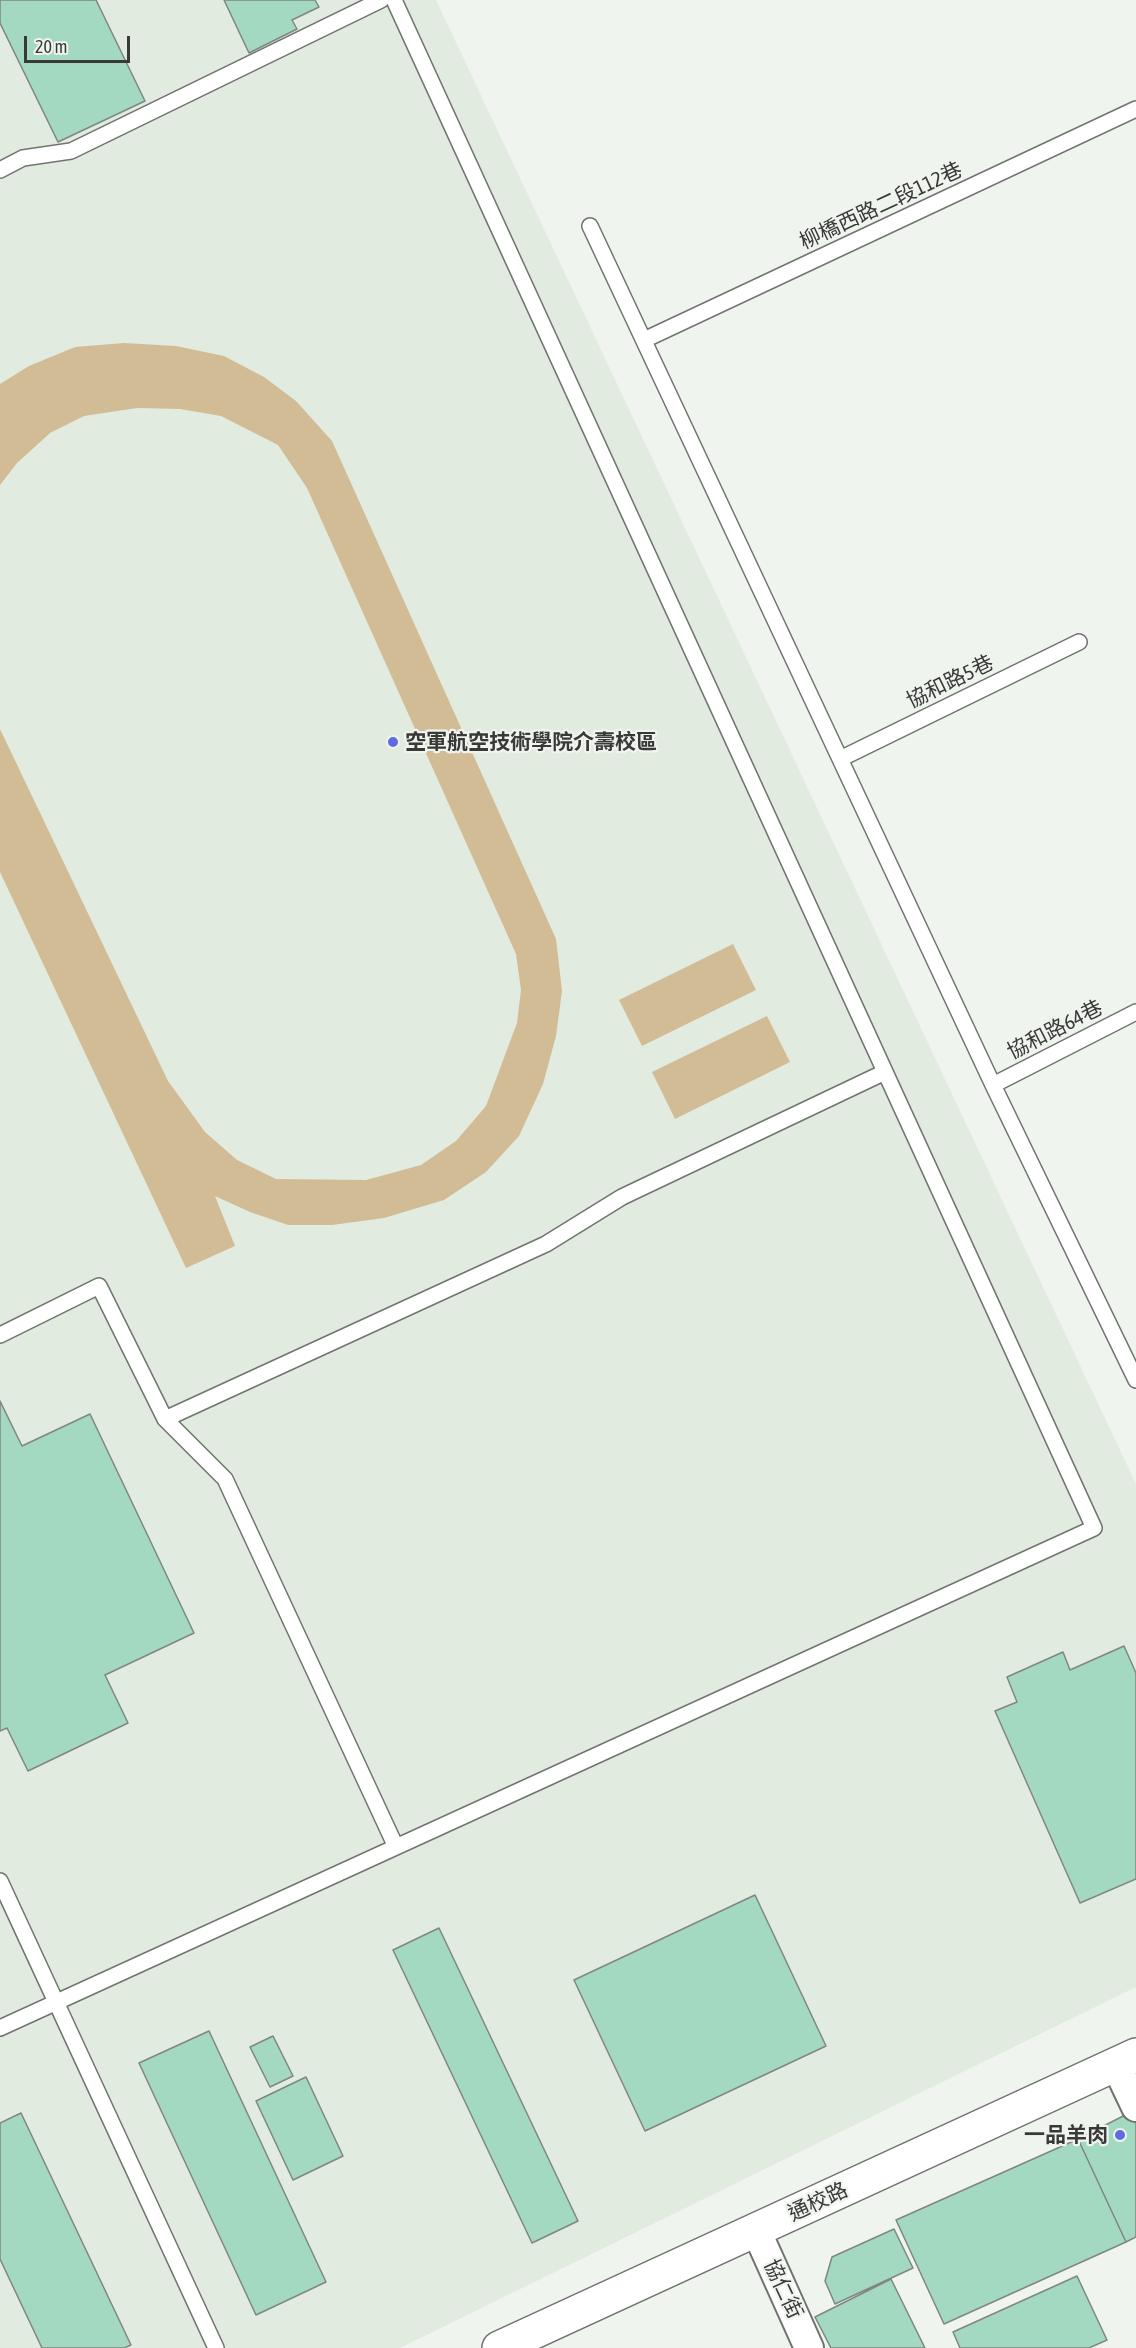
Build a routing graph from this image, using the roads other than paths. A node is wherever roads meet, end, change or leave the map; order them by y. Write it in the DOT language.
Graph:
graph roads {
  1 [pos="381,0"];
  2 [pos="394,0"];
  3 [pos="1136,109"];
  4 [pos="0,170"];
  5 [pos="590,226"];
  6 [pos="644,340"];
  7 [pos="1079,642"];
  8 [pos="840,759"];
  9 [pos="1136,1012"];
  10 [pos="885,1072"];
  11 [pos="993,1084"];
  12 [pos="0,1335"];
  13 [pos="1136,1380"];
  14 [pos="165,1419"];
  15 [pos="396,1847"];
  16 [pos="0,1881"];
  17 [pos="57,2001"];
  18 [pos="0,2028"];
  19 [pos="1126,2060"];
  20 [pos="1136,2107"];
  21 [pos="756,2230"];
  22 [pos="216,2348"];
  23 [pos="499,2348"];
  24 [pos="810,2348"];
  1 -- 4 [label="lane"];
  2 -- 10 [label="lane"];
  3 -- 6 [label="lane, 柳橋西路二段112巷"];
  5 -- 6 [label="lane"];
  6 -- 8 [label="lane"];
  7 -- 8 [label="lane, 協和路5巷"];
  8 -- 11 [label="lane"];
  9 -- 11 [label="lane, 協和路64巷"];
  10 -- 14 [label="lane"];
  10 -- 15 [label="lane"];
  11 -- 13 [label="lane"];
  12 -- 14 [label="lane"];
  14 -- 15 [label="lane"];
  15 -- 17 [label="lane"];
  16 -- 17 [label="lane"];
  17 -- 18 [label="lane"];
  17 -- 22 [label="lane"];
  19 -- 20 [label="street"];
  19 -- 21 [label="street, 通校路"];
  21 -- 23 [label="street, 通校路"];
  21 -- 24 [label="street, 協仁街"];
}
